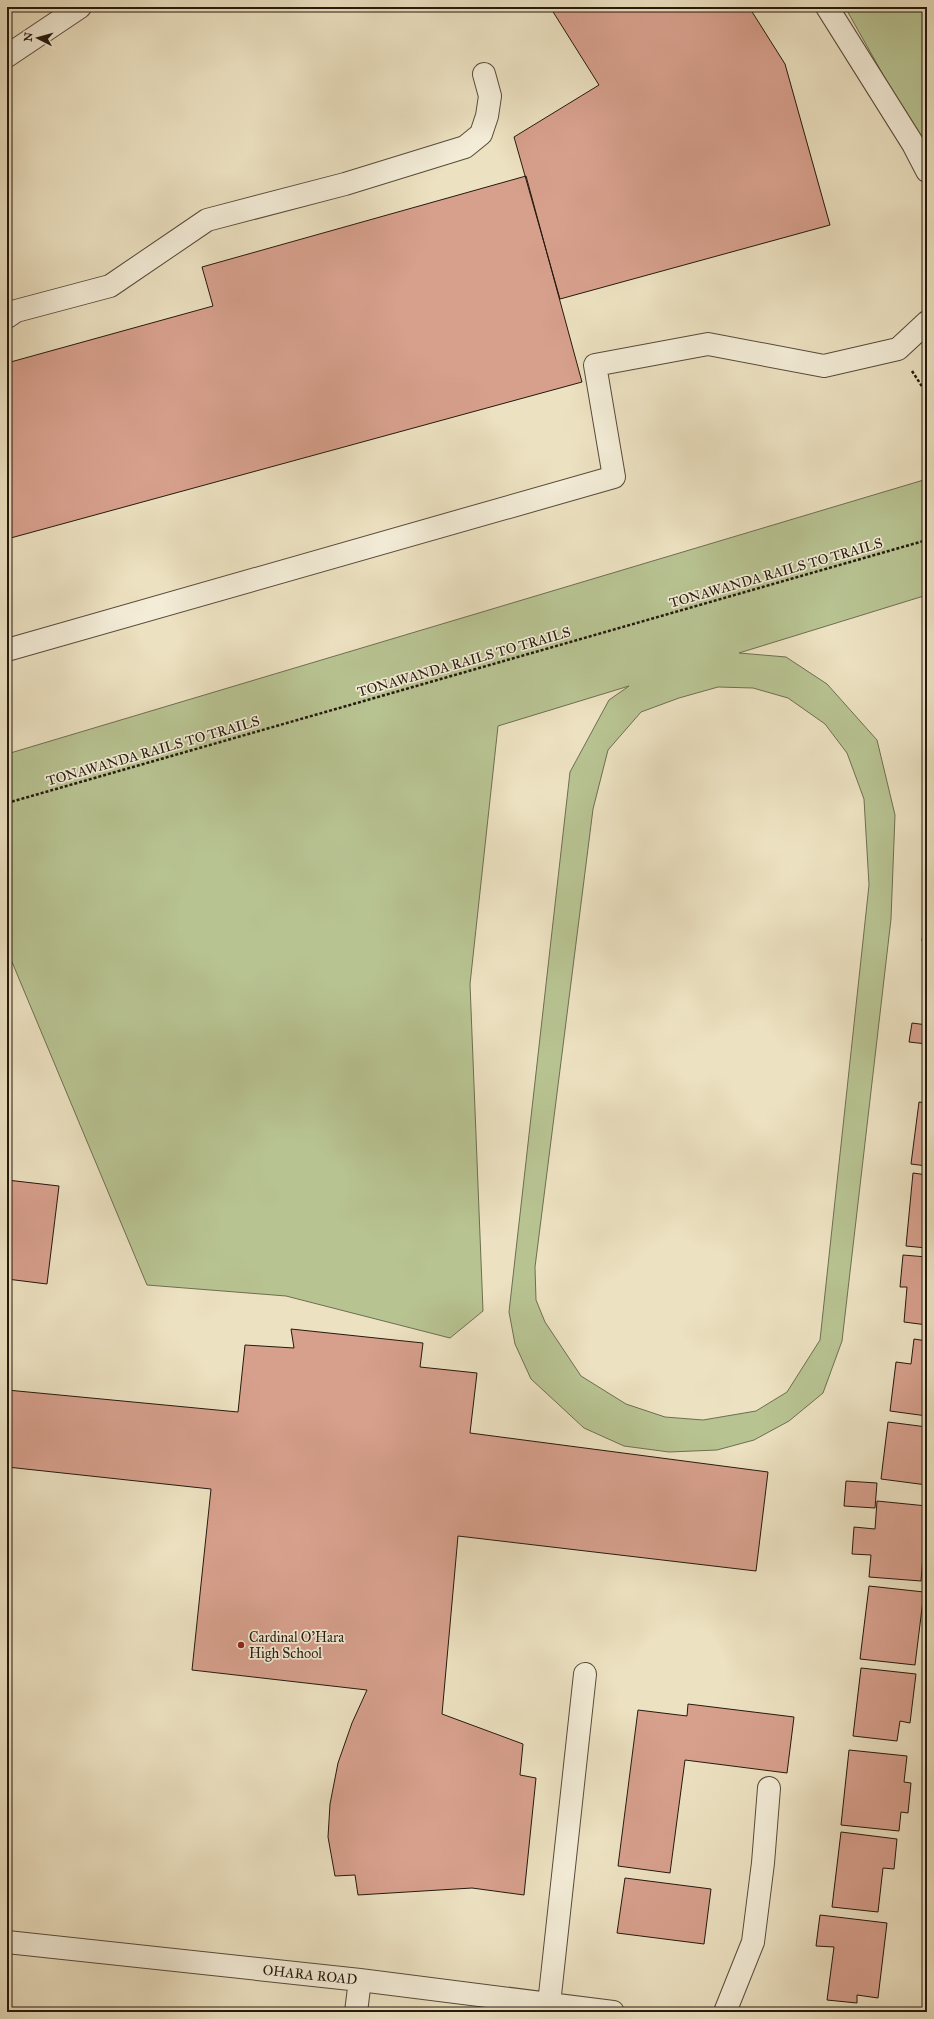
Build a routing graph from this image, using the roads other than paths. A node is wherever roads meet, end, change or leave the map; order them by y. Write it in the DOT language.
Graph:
graph roads {
  1 [pos="80,7"];
  2 [pos="827,7"];
  3 [pos="7,56"];
  4 [pos="484,74"];
  5 [pos="927,171"];
  6 [pos="7,317"];
  7 [pos="927,322"];
  8 [pos="7,650"];
  9 [pos="585,1674"];
  10 [pos="769,1788"];
  11 [pos="7,1942"];
  12 [pos="360,1980"];
  13 [pos="549,2004"];
  14 [pos="356,2012"];
  15 [pos="613,2012"];
  16 [pos="725,2012"];
  1 -- 3 [label="street"];
  2 -- 5 [label="street"];
  4 -- 6 [label="street"];
  7 -- 8 [label="street"];
  9 -- 13 [label="street"];
  10 -- 16 [label="street"];
  11 -- 12 [label="street, OHARA ROAD"];
  12 -- 13 [label="street, OHARA ROAD"];
  12 -- 14 [label="street"];
  13 -- 15 [label="street, OHARA ROAD"];
}
